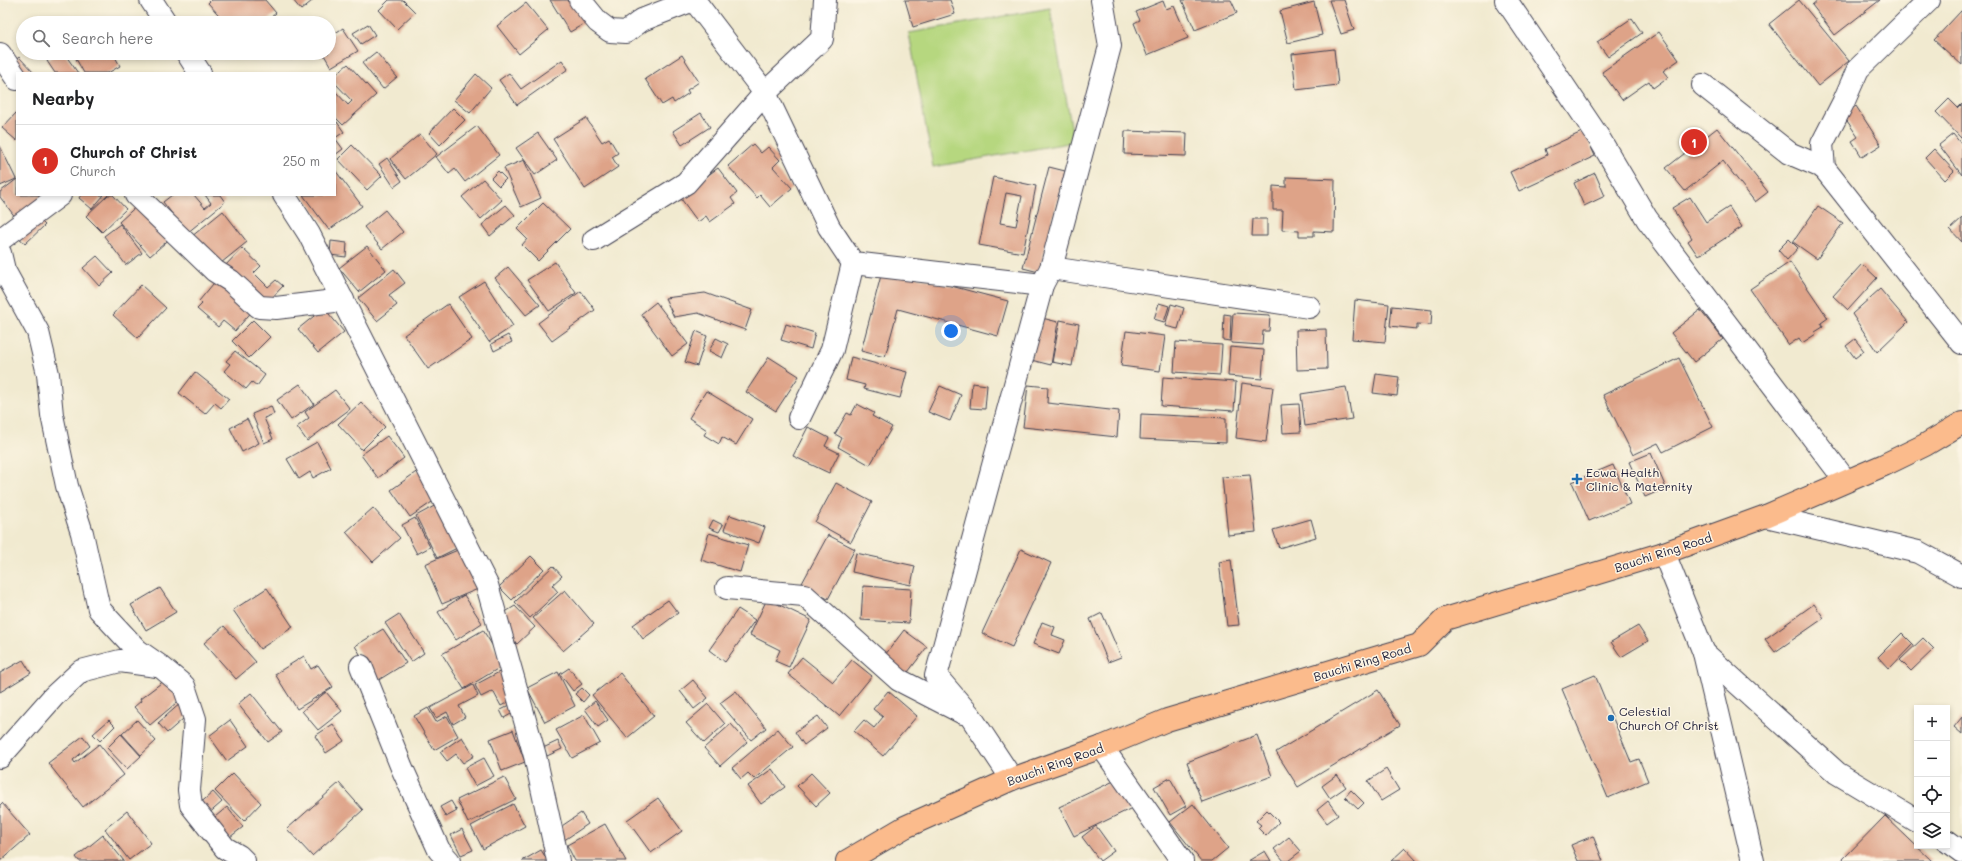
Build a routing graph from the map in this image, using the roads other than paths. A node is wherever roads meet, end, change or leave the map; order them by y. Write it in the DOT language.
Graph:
graph roads {
  1 [pos="151,0"];
  2 [pos="580,0"];
  3 [pos="693,0"];
  4 [pos="825,0"];
  5 [pos="1102,0"];
  6 [pos="1506,0"];
  7 [pos="1929,0"];
  8 [pos="161,16"];
  9 [pos="0,54"];
  10 [pos="192,60"];
  11 [pos="199,72"];
  12 [pos="0,76"];
  13 [pos="16,78"];
  14 [pos="1704,85"];
  15 [pos="16,91"];
  16 [pos="765,93"];
  17 [pos="1824,168"];
  18 [pos="59,196"];
  19 [pos="137,196"];
  20 [pos="282,196"];
  21 [pos="0,240"];
  22 [pos="594,240"];
  23 [pos="0,252"];
  24 [pos="853,263"];
  25 [pos="1047,277"];
  26 [pos="343,300"];
  27 [pos="1309,307"];
  28 [pos="1962,343"];
  29 [pos="799,418"];
  30 [pos="1962,422"];
  31 [pos="1845,480"];
  32 [pos="1766,516"];
  33 [pos="1664,552"];
  34 [pos="1962,576"];
  35 [pos="727,588"];
  36 [pos="1704,654"];
  37 [pos="160,666"];
  38 [pos="361,666"];
  39 [pos="971,717"];
  40 [pos="1102,747"];
  41 [pos="0,757"];
  42 [pos="1012,779"];
  43 [pos="1914,819"];
  44 [pos="1950,843"];
  45 [pos="1962,852"];
  46 [pos="238,859"];
  47 [pos="449,861"];
  48 [pos="558,861"];
  49 [pos="847,861"];
  50 [pos="1182,861"];
  51 [pos="1753,861"];
  1 -- 8 [label="street"];
  2 -- 3 [label="street"];
  3 -- 16 [label="street"];
  4 -- 16 [label="street"];
  5 -- 25 [label="street"];
  6 -- 31 [label="street"];
  7 -- 17 [label="street"];
  9 -- 13 [label="street"];
  10 -- 11 [label="street"];
  12 -- 15 [label="street"];
  14 -- 17 [label="street"];
  16 -- 22 [label="street"];
  16 -- 24 [label="street"];
  17 -- 28 [label="street"];
  18 -- 21 [label="street"];
  19 -- 26 [label="street"];
  20 -- 26 [label="street"];
  23 -- 37 [label="street"];
  24 -- 25 [label="street"];
  24 -- 29 [label="street"];
  25 -- 27 [label="street"];
  25 -- 39 [label="street"];
  26 -- 48 [label="street"];
  30 -- 31 [label="main road, Bauchi Ring Road"];
  31 -- 32 [label="main road, Bauchi Ring Road"];
  32 -- 33 [label="main road, Bauchi Ring Road"];
  32 -- 34 [label="street"];
  33 -- 36 [label="street"];
  33 -- 40 [label="main road, Bauchi Ring Road"];
  35 -- 39 [label="street"];
  36 -- 43 [label="street"];
  36 -- 51 [label="street"];
  37 -- 41 [label="street"];
  37 -- 46 [label="street"];
  38 -- 47 [label="street"];
  39 -- 42 [label="street"];
  40 -- 42 [label="main road, Bauchi Ring Road"];
  40 -- 50 [label="street"];
  42 -- 49 [label="main road, Bauchi Ring Road"];
  44 -- 45 [label="street"];
}
